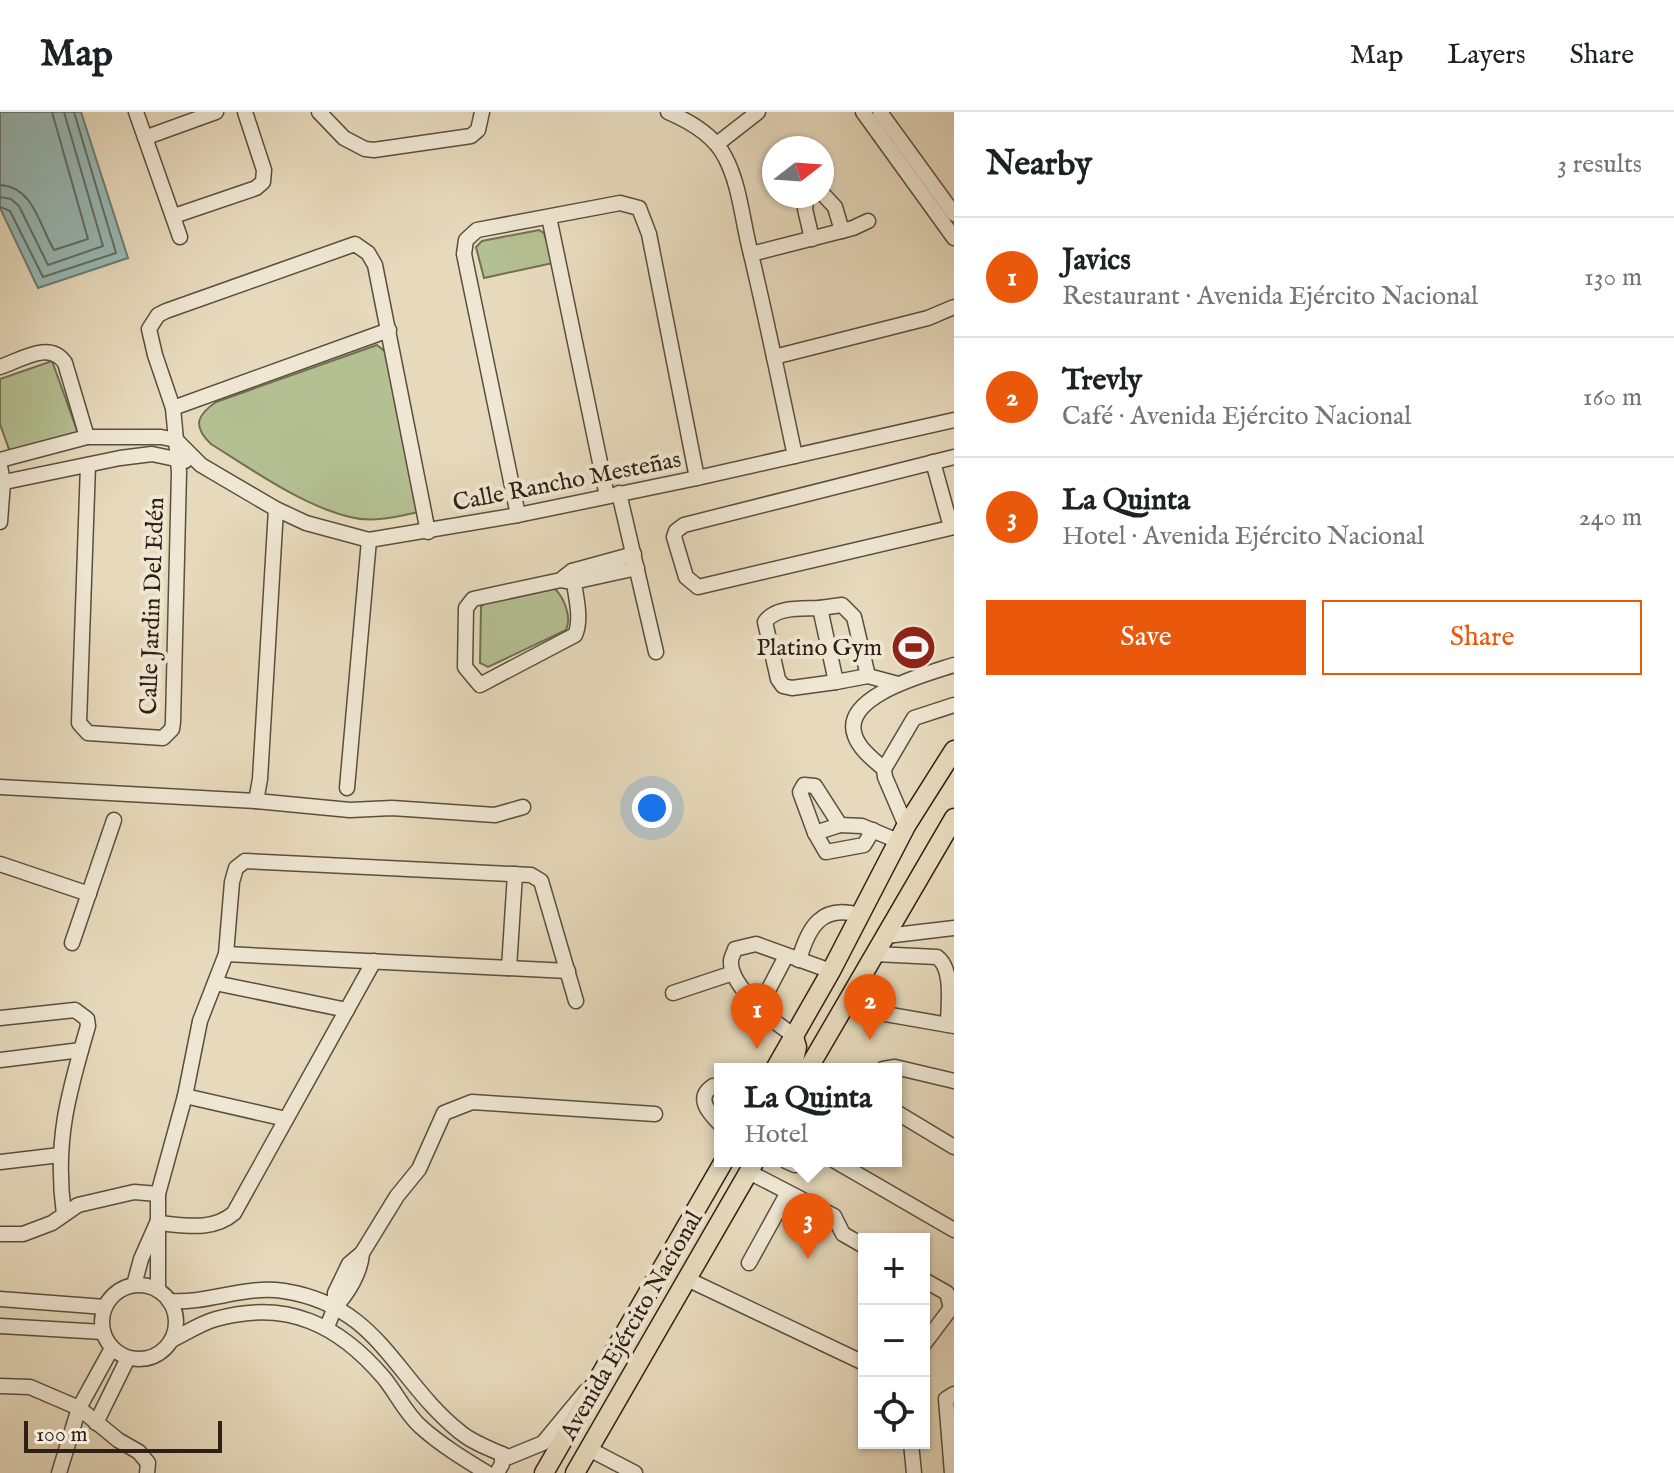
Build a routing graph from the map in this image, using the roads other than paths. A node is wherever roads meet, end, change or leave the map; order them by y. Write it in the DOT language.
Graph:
graph roads {
  1 [pos="136,112"];
  2 [pos="216,112"];
  3 [pos="245,112"];
  4 [pos="319,112"];
  5 [pos="482,112"];
  6 [pos="668,112"];
  7 [pos="758,112"];
  8 [pos="863,112"];
  9 [pos="880,112"];
  10 [pos="147,137"];
  11 [pos="717,144"];
  12 [pos="943,200"];
  13 [pos="834,206"];
  14 [pos="805,208"];
  15 [pos="954,214"];
  16 [pos="174,216"];
  17 [pos="549,217"];
  18 [pos="868,221"];
  19 [pos="842,231"];
  20 [pos="180,237"];
  21 [pos="954,238"];
  22 [pos="812,239"];
  23 [pos="751,254"];
  24 [pos="954,307"];
  25 [pos="389,330"];
  26 [pos="774,357"];
  27 [pos="0,367"];
  28 [pos="173,408"];
  29 [pos="954,420"];
  30 [pos="87,437"];
  31 [pos="176,440"];
  32 [pos="795,456"];
  33 [pos="954,457"];
  34 [pos="177,460"];
  35 [pos="933,462"];
  36 [pos="0,463"];
  37 [pos="88,465"];
  38 [pos="201,465"];
  39 [pos="697,478"];
  40 [pos="2,483"];
  41 [pos="613,495"];
  42 [pos="276,509"];
  43 [pos="518,515"];
  44 [pos="0,522"];
  45 [pos="952,527"];
  46 [pos="428,532"];
  47 [pos="369,540"];
  48 [pos="636,561"];
  49 [pos="569,578"];
  50 [pos="820,608"];
  51 [pos="656,652"];
  52 [pos="954,665"];
  53 [pos="868,676"];
  54 [pos="836,682"];
  55 [pos="898,684"];
  56 [pos="954,705"];
  57 [pos="954,750"];
  58 [pos="884,769"];
  59 [pos="0,787"];
  60 [pos="347,788"];
  61 [pos="256,801"];
  62 [pos="523,807"];
  63 [pos="954,818"];
  64 [pos="114,820"];
  65 [pos="840,825"];
  66 [pos="873,830"];
  67 [pos="815,833"];
  68 [pos="902,834"];
  69 [pos="0,864"];
  70 [pos="515,874"];
  71 [pos="89,894"];
  72 [pos="859,915"];
  73 [pos="954,928"];
  74 [pos="886,936"];
  75 [pos="72,943"];
  76 [pos="226,954"];
  77 [pos="875,954"];
  78 [pos="793,958"];
  79 [pos="374,961"];
  80 [pos="509,968"];
  81 [pos="568,971"];
  82 [pos="831,971"];
  83 [pos="733,973"];
  84 [pos="215,983"];
  85 [pos="673,993"];
  86 [pos="576,1001"];
  87 [pos="760,1006"];
  88 [pos="845,1007"];
  89 [pos="347,1010"];
  90 [pos="0,1018"];
  91 [pos="951,1025"];
  92 [pos="830,1034"];
  93 [pos="794,1035"];
  94 [pos="81,1050"];
  95 [pos="0,1060"];
  96 [pos="778,1063"];
  97 [pos="793,1063"];
  98 [pos="816,1063"];
  99 [pos="902,1069"];
  100 [pos="954,1081"];
  101 [pos="714,1086"];
  102 [pos="185,1096"];
  103 [pos="655,1114"];
  104 [pos="902,1116"];
  105 [pos="714,1118"];
  106 [pos="286,1119"];
  107 [pos="954,1147"];
  108 [pos="60,1155"];
  109 [pos="0,1162"];
  110 [pos="721,1167"];
  111 [pos="751,1167"];
  112 [pos="753,1167"];
  113 [pos="845,1167"];
  114 [pos="158,1194"];
  115 [pos="787,1194"];
  116 [pos="64,1214"];
  117 [pos="157,1223"];
  118 [pos="954,1230"];
  119 [pos="0,1234"];
  120 [pos="858,1243"];
  121 [pos="749,1263"];
  122 [pos="687,1279"];
  123 [pos="930,1283"];
  124 [pos="134,1285"];
  125 [pos="158,1290"];
  126 [pos="0,1299"];
  127 [pos="169,1301"];
  128 [pos="105,1307"];
  129 [pos="335,1307"];
  130 [pos="0,1326"];
  131 [pos="327,1327"];
  132 [pos="103,1332"];
  133 [pos="930,1336"];
  134 [pos="172,1340"];
  135 [pos="112,1348"];
  136 [pos="128,1358"];
  137 [pos="858,1360"];
  138 [pos="598,1379"];
  139 [pos="0,1386"];
  140 [pos="954,1394"];
  141 [pos="79,1408"];
  142 [pos="96,1423"];
  143 [pos="589,1449"];
  144 [pos="912,1449"];
  145 [pos="502,1454"];
  146 [pos="59,1473"];
  147 [pos="147,1473"];
  148 [pos="487,1473"];
  149 [pos="497,1473"];
  150 [pos="544,1473"];
  151 [pos="575,1473"];
  152 [pos="635,1473"];
  153 [pos="914,1473"];
  154 [pos="952,1473"];
  1 -- 10 [label="street"];
  2 -- 10 [label="street"];
  3 -- 16 [label="street"];
  4 -- 5 [label="street"];
  6 -- 11 [label="street"];
  7 -- 11 [label="street"];
  8 -- 12 [label="street"];
  9 -- 12 [label="street"];
  10 -- 16 [label="street"];
  11 -- 23 [label="street"];
  12 -- 15 [label="street"];
  12 -- 21 [label="street"];
  13 -- 19 [label="street"];
  14 -- 22 [label="street"];
  16 -- 20 [label="street"];
  17 -- 39 [label="street"];
  17 -- 41 [label="street"];
  17 -- 43 [label="street"];
  18 -- 19 [label="street"];
  19 -- 22 [label="street"];
  22 -- 23 [label="street"];
  23 -- 26 [label="street"];
  24 -- 26 [label="street"];
  25 -- 28 [label="street"];
  25 -- 28 [label="street"];
  25 -- 46 [label="street"];
  26 -- 32 [label="street"];
  27 -- 30 [label="street"];
  28 -- 31 [label="street"];
  29 -- 32 [label="street, Calle Rancho Mesteñas"];
  30 -- 31 [label="street"];
  30 -- 36 [label="street"];
  31 -- 34 [label="street"];
  31 -- 38 [label="street, Calle Rancho Mesteñas"];
  32 -- 39 [label="street, Calle Rancho Mesteñas"];
  33 -- 35 [label="street"];
  34 -- 37 [label="street, Calle Rancho Mesteñas"];
  34 -- 37 [label="street, Calle Jardin Del Edén"];
  34 -- 38 [label="street, Calle Rancho Mesteñas"];
  35 -- 45 [label="street"];
  35 -- 45 [label="street"];
  36 -- 40 [label="street"];
  37 -- 40 [label="street, Calle Rancho Mesteñas"];
  38 -- 42 [label="street, Calle Rancho Mesteñas"];
  39 -- 41 [label="street, Calle Rancho Mesteñas"];
  40 -- 44 [label="street"];
  41 -- 43 [label="street, Calle Rancho Mesteñas"];
  41 -- 48 [label="street"];
  42 -- 47 [label="street, Calle Rancho Mesteñas"];
  42 -- 61 [label="street"];
  43 -- 46 [label="street, Calle Rancho Mesteñas"];
  46 -- 47 [label="street, Calle Rancho Mesteñas"];
  47 -- 60 [label="street"];
  48 -- 49 [label="street"];
  48 -- 51 [label="street"];
  49 -- 49 [label="street"];
  50 -- 53 [label="street"];
  50 -- 54 [label="street"];
  50 -- 54 [label="street"];
  52 -- 55 [label="street"];
  53 -- 54 [label="street"];
  53 -- 55 [label="street"];
  55 -- 58 [label="street"];
  56 -- 58 [label="street"];
  57 -- 68 [label="main road"];
  58 -- 68 [label="street"];
  59 -- 61 [label="street"];
  61 -- 62 [label="street"];
  63 -- 74 [label="main road"];
  64 -- 71 [label="street"];
  65 -- 66 [label="street"];
  65 -- 67 [label="street"];
  65 -- 67 [label="street"];
  66 -- 67 [label="street"];
  66 -- 68 [label="street"];
  68 -- 72 [label="main road"];
  69 -- 71 [label="street"];
  70 -- 76 [label="street"];
  70 -- 80 [label="street"];
  70 -- 81 [label="street"];
  71 -- 75 [label="street"];
  72 -- 78 [label="street"];
  72 -- 82 [label="main road"];
  73 -- 74 [label="street"];
  74 -- 77 [label="main road"];
  76 -- 79 [label="street"];
  76 -- 84 [label="street"];
  77 -- 88 [label="main road"];
  77 -- 91 [label="street"];
  78 -- 82 [label="street"];
  78 -- 83 [label="street"];
  78 -- 87 [label="street"];
  79 -- 80 [label="street"];
  79 -- 89 [label="street"];
  80 -- 81 [label="street"];
  81 -- 86 [label="street"];
  82 -- 92 [label="main road"];
  82 -- 93 [label="main road"];
  83 -- 85 [label="street"];
  83 -- 87 [label="street"];
  84 -- 89 [label="street"];
  84 -- 102 [label="street"];
  87 -- 93 [label="street"];
  88 -- 91 [label="street"];
  88 -- 92 [label="main road"];
  89 -- 106 [label="street"];
  90 -- 94 [label="street"];
  92 -- 98 [label="main road"];
  93 -- 96 [label="main road"];
  93 -- 97 [label="main road"];
  94 -- 95 [label="street"];
  94 -- 108 [label="street"];
  99 -- 100 [label="street"];
  101 -- 105 [label="street"];
  102 -- 106 [label="street"];
  102 -- 114 [label="street"];
  103 -- 129 [label="street"];
  104 -- 107 [label="street"];
  106 -- 117 [label="street"];
  108 -- 109 [label="street"];
  108 -- 116 [label="street"];
  110 -- 138 [label="main road, Avenida Ejército Nacional"];
  111 -- 122 [label="main road, Avenida Ejército Nacional"];
  112 -- 115 [label="street"];
  113 -- 118 [label="street"];
  114 -- 116 [label="street"];
  114 -- 117 [label="street"];
  115 -- 120 [label="street"];
  115 -- 121 [label="street"];
  116 -- 119 [label="street"];
  117 -- 124 [label="street"];
  117 -- 125 [label="street"];
  122 -- 137 [label="street"];
  122 -- 143 [label="main road, Avenida Ejército Nacional"];
  123 -- 133 [label="street"];
  124 -- 125 [label="street"];
  124 -- 128 [label="street"];
  125 -- 127 [label="street"];
  126 -- 128 [label="street"];
  127 -- 129 [label="street"];
  127 -- 134 [label="street"];
  128 -- 132 [label="street"];
  129 -- 131 [label="street"];
  129 -- 145 [label="street"];
  130 -- 132 [label="street"];
  131 -- 134 [label="street"];
  131 -- 148 [label="street"];
  132 -- 135 [label="street"];
  134 -- 136 [label="street"];
  135 -- 136 [label="street"];
  135 -- 141 [label="street"];
  136 -- 142 [label="street"];
  138 -- 145 [label="street"];
  138 -- 150 [label="main road, Avenida Ejército Nacional"];
  139 -- 141 [label="street"];
  140 -- 154 [label="street"];
  141 -- 142 [label="street"];
  141 -- 146 [label="street"];
  142 -- 147 [label="street"];
  143 -- 151 [label="main road, Avenida Ejército Nacional"];
  143 -- 152 [label="street"];
  144 -- 153 [label="street"];
  145 -- 149 [label="street"];
}
